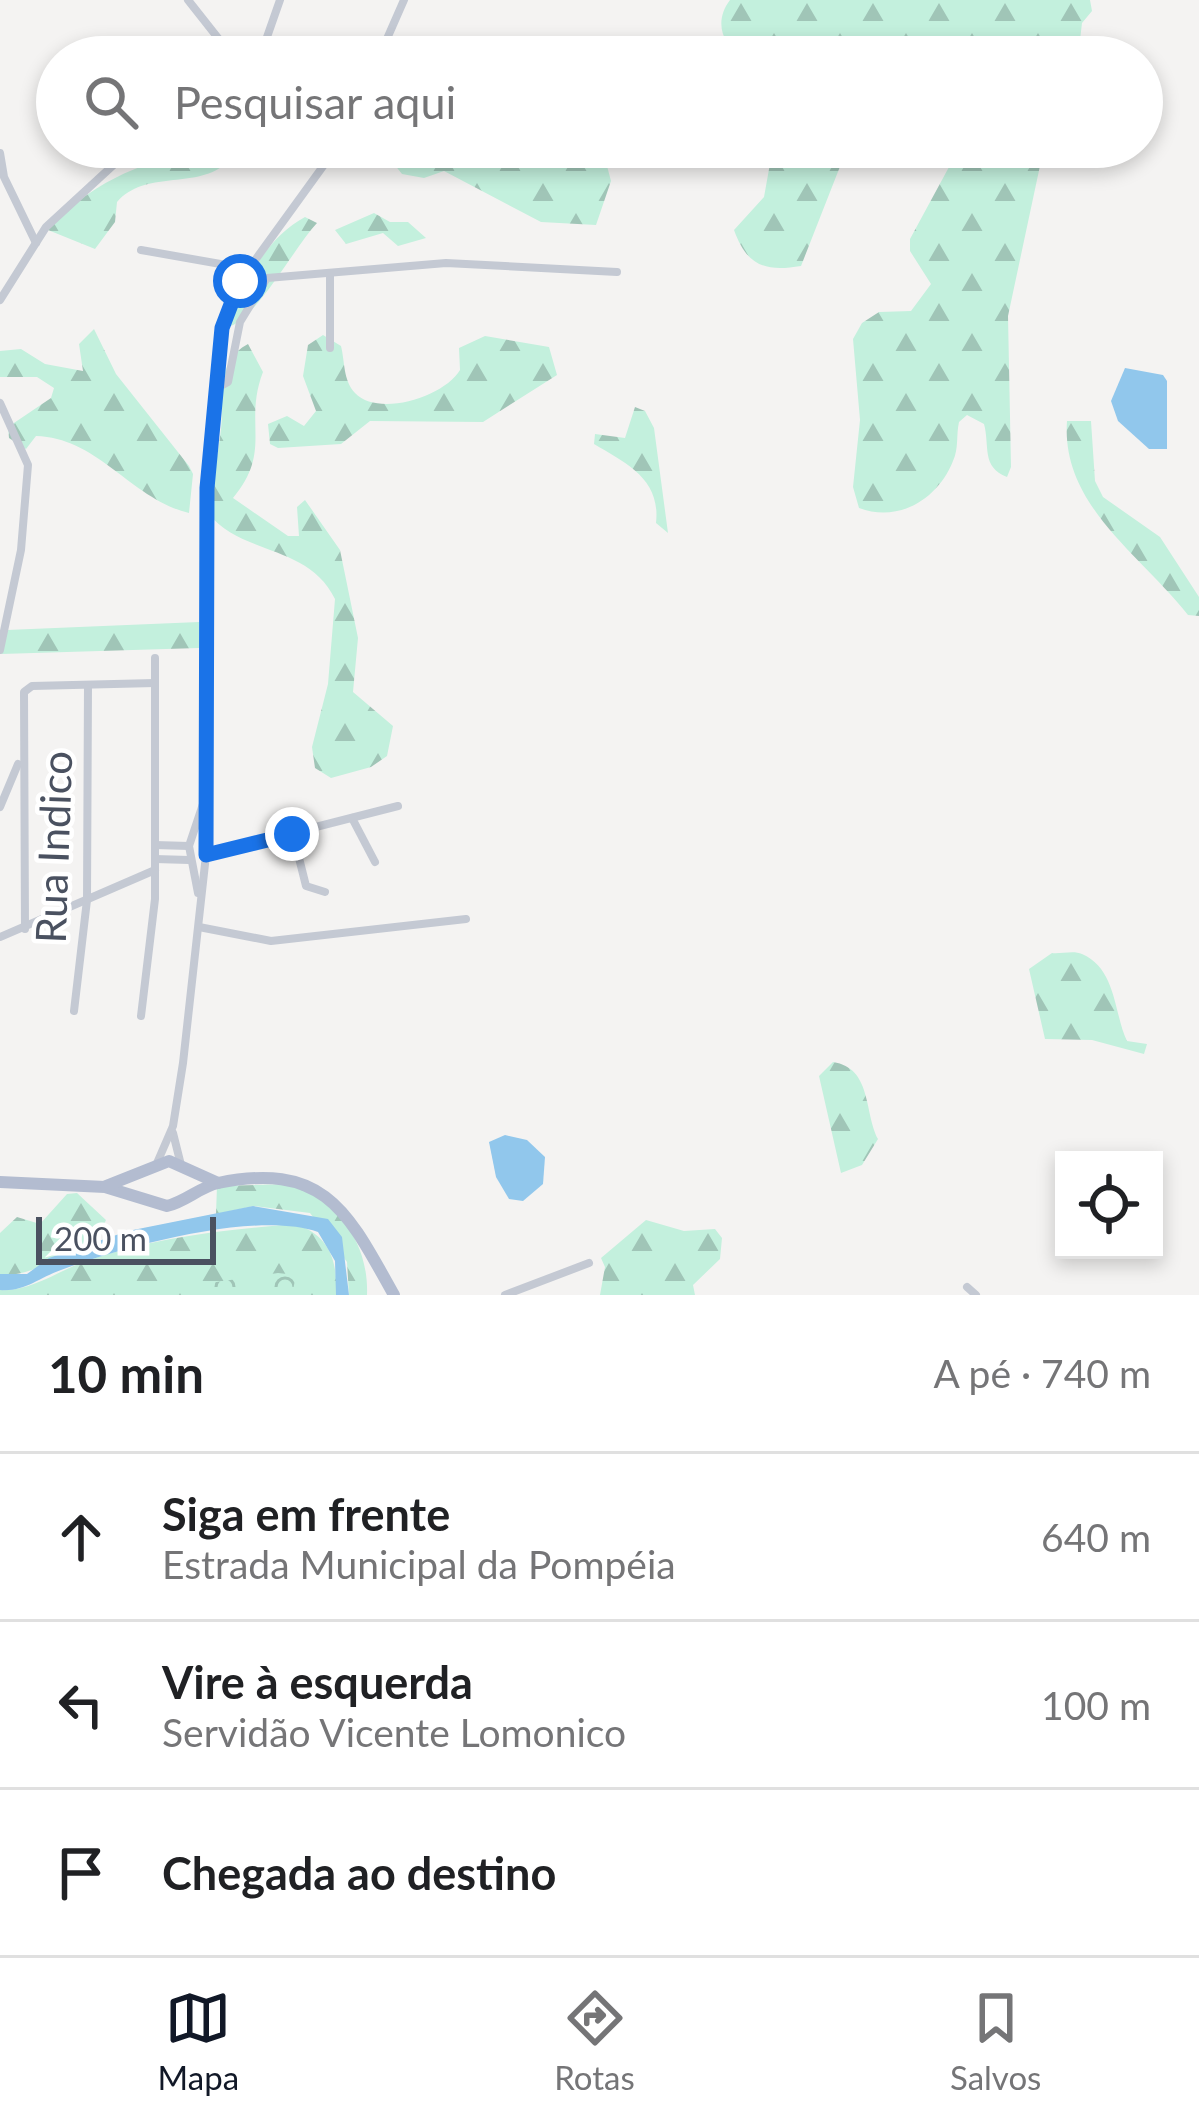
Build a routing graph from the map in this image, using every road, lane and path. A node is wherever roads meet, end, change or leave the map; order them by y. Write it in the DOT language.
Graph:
graph roads {
  1 [pos="188,0"];
  2 [pos="280,0"];
  3 [pos="404,0"];
  4 [pos="216,36"];
  5 [pos="267,36"];
  6 [pos="388,36"];
  7 [pos="0,153"];
  8 [pos="110,168"];
  9 [pos="322,168"];
  10 [pos="36,243"];
  11 [pos="141,250"];
  12 [pos="249,269"];
  13 [pos="616,272"];
  14 [pos="330,274"];
  15 [pos="0,300"];
  16 [pos="329,348"];
  17 [pos="215,389"];
  18 [pos="0,403"];
  19 [pos="0,650"];
  20 [pos="155,658"];
  21 [pos="155,683"];
  22 [pos="88,685"];
  23 [pos="21,757"];
  24 [pos="206,797"];
  25 [pos="398,806"];
  26 [pos="0,807"];
  27 [pos="352,818"];
  28 [pos="292,834"];
  29 [pos="154,845"];
  30 [pos="189,847"];
  31 [pos="206,855"];
  32 [pos="190,860"];
  33 [pos="375,862"];
  34 [pos="155,865"];
  35 [pos="325,892"];
  36 [pos="87,900"];
  37 [pos="200,903"];
  38 [pos="466,920"];
  39 [pos="200,927"];
  40 [pos="25,929"];
  41 [pos="0,937"];
  42 [pos="74,1011"];
  43 [pos="141,1016"];
  44 [pos="172,1126"];
  45 [pos="155,1165"];
  46 [pos="182,1166"];
  47 [pos="0,1183"];
  48 [pos="218,1183"];
  49 [pos="105,1186"];
  50 [pos="156,1202"];
  51 [pos="180,1202"];
  52 [pos="590,1263"];
  53 [pos="967,1287"];
  54 [pos="394,1295"];
  55 [pos="505,1295"];
  56 [pos="976,1295"];
  1 -- 4 [label="street"];
  2 -- 5 [label="street"];
  3 -- 6 [label="street"];
  7 -- 10 [label="street"];
  8 -- 10 [label="street"];
  9 -- 12 [label="street"];
  10 -- 15 [label="street"];
  11 -- 12 [label="street"];
  12 -- 17 [label="street"];
  13 -- 14 [label="street"];
  14 -- 16 [label="street"];
  14 -- 17 [label="street"];
  17 -- 24 [label="street"];
  18 -- 19 [label="street"];
  20 -- 21 [label="street"];
  21 -- 22 [label="street"];
  21 -- 29 [label="street"];
  22 -- 23 [label="street"];
  22 -- 36 [label="street, Rua Indico"];
  23 -- 26 [label="street"];
  23 -- 40 [label="street"];
  24 -- 30 [label="street"];
  24 -- 31 [label="street"];
  25 -- 27 [label="street"];
  27 -- 28 [label="street"];
  27 -- 33 [label="street"];
  28 -- 31 [label="street"];
  28 -- 35 [label="street"];
  29 -- 30 [label="street"];
  29 -- 34 [label="street"];
  30 -- 32 [label="street"];
  31 -- 37 [label="street"];
  32 -- 34 [label="street"];
  32 -- 37 [label="street"];
  34 -- 36 [label="street"];
  34 -- 43 [label="street"];
  36 -- 40 [label="street"];
  36 -- 42 [label="street, Rua Indico"];
  37 -- 39 [label="street"];
  38 -- 39 [label="street"];
  39 -- 44 [label="street"];
  40 -- 41 [label="street"];
  44 -- 45 [label="street"];
  44 -- 46 [label="street"];
  45 -- 46 [label="main road"];
  45 -- 49 [label="main road"];
  45 -- 50 [label="main road"];
  46 -- 48 [label="main road"];
  46 -- 51 [label="main road"];
  47 -- 49 [label="main road"];
  48 -- 51 [label="main road"];
  48 -- 54 [label="main road"];
  49 -- 50 [label="main road"];
  50 -- 51 [label="main road"];
  52 -- 55 [label="street"];
  53 -- 56 [label="street"];
}
